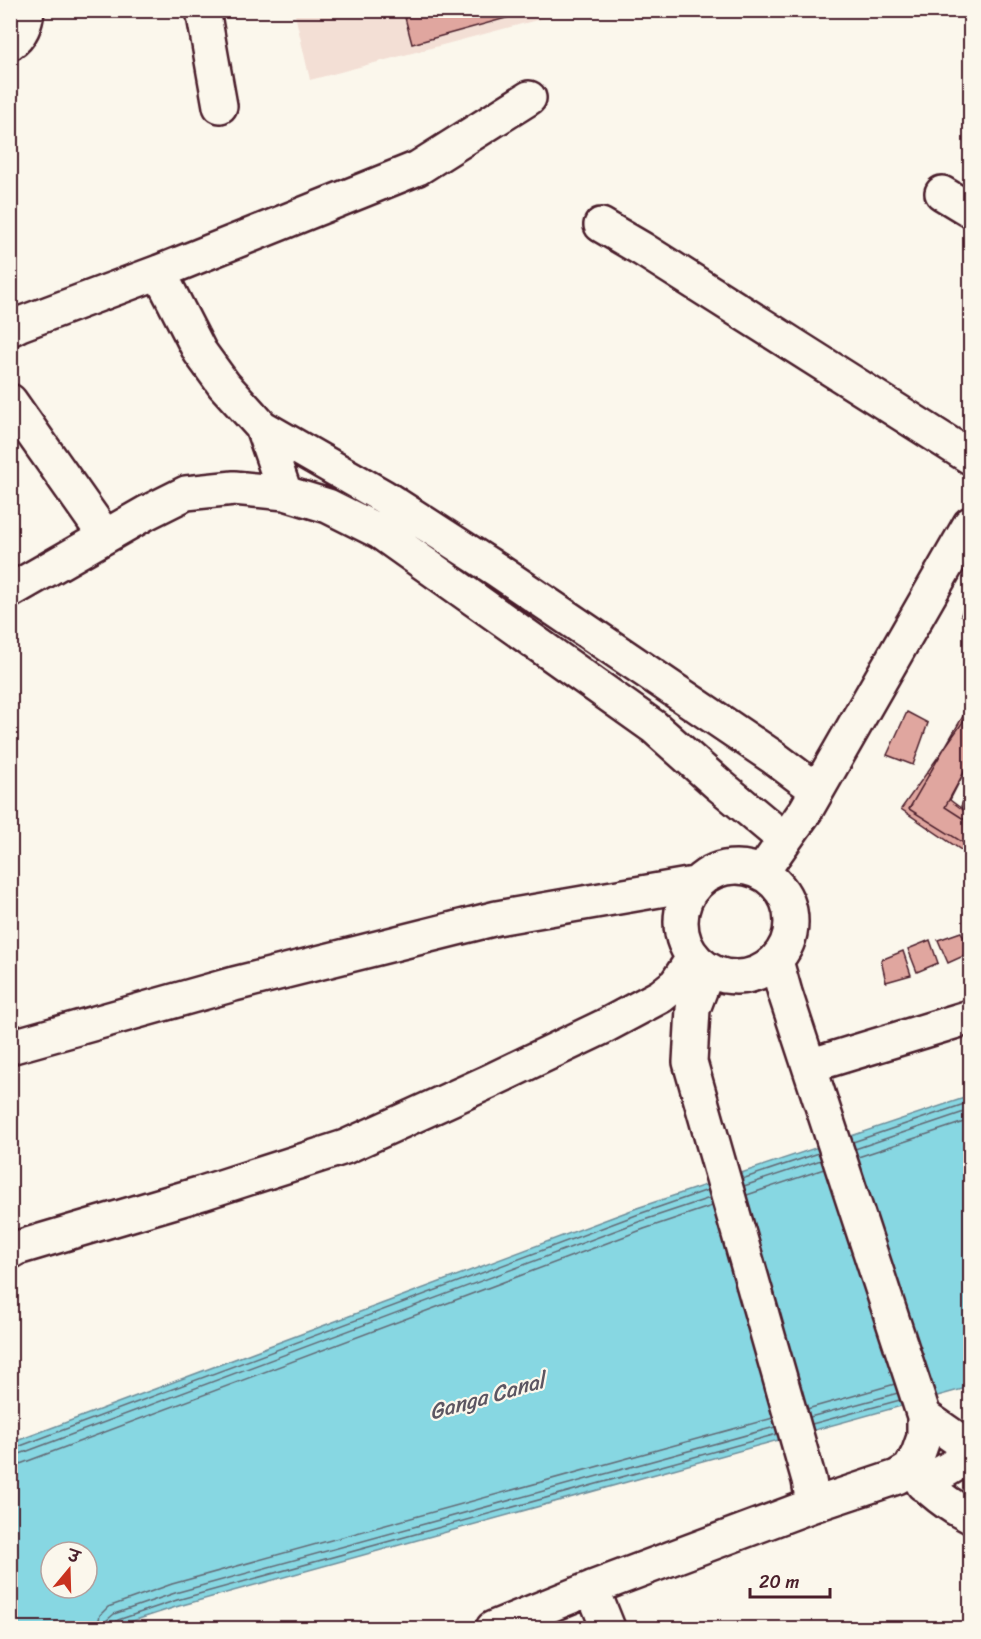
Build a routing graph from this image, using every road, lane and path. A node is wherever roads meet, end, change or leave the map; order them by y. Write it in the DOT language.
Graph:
graph roads {
  1 [pos="27,10"];
  2 [pos="203,10"];
  3 [pos="10,43"];
  4 [pos="529,98"];
  5 [pos="220,106"];
  6 [pos="942,193"];
  7 [pos="970,210"];
  8 [pos="601,225"];
  9 [pos="159,272"];
  10 [pos="14,322"];
  11 [pos="10,401"];
  12 [pos="262,427"];
  13 [pos="970,457"];
  14 [pos="285,493"];
  15 [pos="970,524"];
  16 [pos="105,536"];
  17 [pos="10,591"];
  18 [pos="817,790"];
  19 [pos="784,839"];
  20 [pos="762,872"];
  21 [pos="694,884"];
  22 [pos="776,961"];
  23 [pos="700,964"];
  24 [pos="970,1017"];
  25 [pos="10,1047"];
  26 [pos="810,1066"];
  27 [pos="10,1252"];
  28 [pos="924,1416"];
  29 [pos="970,1448"];
  30 [pos="970,1456"];
  31 [pos="917,1476"];
  32 [pos="811,1492"];
  33 [pos="970,1516"];
  34 [pos="592,1587"];
  35 [pos="493,1629"];
  36 [pos="608,1629"];
  1 -- 3 [label="street"];
  2 -- 5 [label="street"];
  4 -- 9 [label="street"];
  6 -- 7 [label="street"];
  8 -- 13 [label="street"];
  9 -- 10 [label="street"];
  9 -- 12 [label="street"];
  11 -- 16 [label="street"];
  12 -- 14 [label="street"];
  12 -- 18 [label="street"];
  14 -- 16 [label="street"];
  14 -- 19 [label="street"];
  15 -- 18 [label="street"];
  16 -- 17 [label="street"];
  18 -- 19 [label="street"];
  19 -- 20 [label="street"];
  20 -- 21 [label="street"];
  20 -- 22 [label="street"];
  21 -- 23 [label="street"];
  21 -- 25 [label="street"];
  22 -- 23 [label="street"];
  22 -- 26 [label="street"];
  23 -- 27 [label="street"];
  23 -- 32 [label="street"];
  24 -- 26 [label="street"];
  26 -- 28 [label="street"];
  28 -- 29 [label="street"];
  28 -- 31 [label="street"];
  30 -- 31 [label="street"];
  31 -- 32 [label="street"];
  31 -- 33 [label="street"];
  32 -- 34 [label="street"];
  34 -- 35 [label="street"];
  34 -- 36 [label="street"];
}
